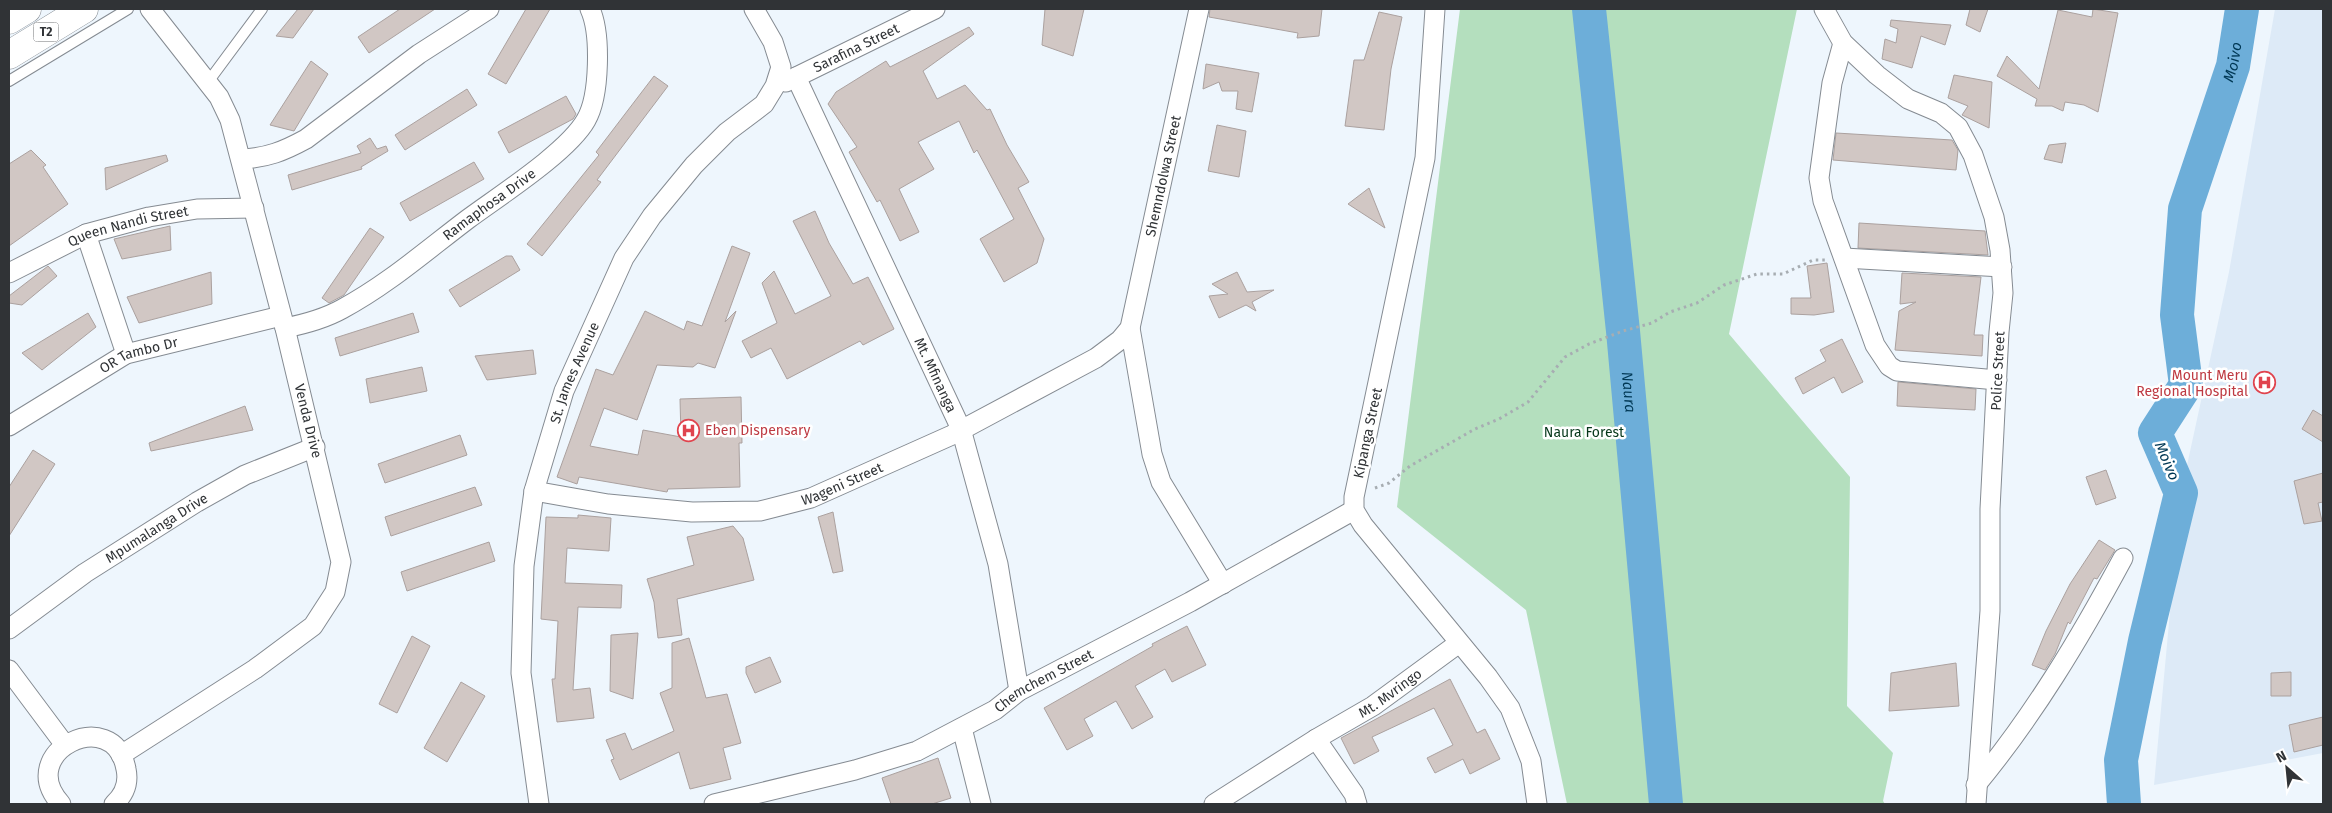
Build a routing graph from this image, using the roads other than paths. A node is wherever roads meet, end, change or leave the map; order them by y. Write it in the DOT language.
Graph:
graph roads {
  1 [pos="27,9"];
  2 [pos="84,9"];
  3 [pos="128,9"];
  4 [pos="150,9"];
  5 [pos="262,9"];
  6 [pos="489,9"];
  7 [pos="590,9"];
  8 [pos="754,9"];
  9 [pos="935,9"];
  10 [pos="1199,9"];
  11 [pos="1435,9"];
  12 [pos="1824,9"];
  13 [pos="9,20"];
  14 [pos="1842,43"];
  15 [pos="9,55"];
  16 [pos="796,77"];
  17 [pos="9,81"];
  18 [pos="208,82"];
  19 [pos="776,86"];
  20 [pos="241,159"];
  21 [pos="254,208"];
  22 [pos="86,234"];
  23 [pos="1844,258"];
  24 [pos="2002,268"];
  25 [pos="9,272"];
  26 [pos="283,322"];
  27 [pos="1125,334"];
  28 [pos="126,354"];
  29 [pos="1997,380"];
  30 [pos="9,426"];
  31 [pos="961,429"];
  32 [pos="314,447"];
  33 [pos="534,491"];
  34 [pos="1354,504"];
  35 [pos="2123,558"];
  36 [pos="1223,584"];
  37 [pos="9,630"];
  38 [pos="1459,643"];
  39 [pos="9,670"];
  40 [pos="1019,692"];
  41 [pos="962,728"];
  42 [pos="1316,739"];
  43 [pos="65,744"];
  44 [pos="121,755"];
  45 [pos="1976,785"];
  46 [pos="53,802"];
  47 [pos="114,804"];
  48 [pos="540,804"];
  49 [pos="714,804"];
  50 [pos="981,804"];
  51 [pos="1214,804"];
  52 [pos="1357,804"];
  53 [pos="1537,804"];
  54 [pos="1976,804"];
  1 -- 13 [label="highway, T2"];
  2 -- 15 [label="highway, T2"];
  3 -- 17 [label="lane"];
  4 -- 18 [label="street, Venda Drive"];
  5 -- 18 [label="lane"];
  6 -- 20 [label="street"];
  7 -- 26 [label="street, Ramaphosa Drive"];
  8 -- 19 [label="street, St. James Avenue"];
  9 -- 16 [label="street, Sarafina Street"];
  10 -- 27 [label="street, Shemndolwa Street"];
  11 -- 34 [label="street, Kipanga Street"];
  12 -- 14 [label="street, Police Street"];
  14 -- 23 [label="street"];
  14 -- 24 [label="street, Police Street"];
  16 -- 19 [label="street, Sarafina Street"];
  16 -- 31 [label="street, Mt. Mfinanga"];
  18 -- 20 [label="street, Venda Drive"];
  19 -- 33 [label="street, St. James Avenue"];
  20 -- 21 [label="street, Venda Drive"];
  21 -- 22 [label="street, Queen Nandi Street"];
  21 -- 26 [label="street, Venda Drive"];
  22 -- 25 [label="street, Queen Nandi Street"];
  22 -- 28 [label="street"];
  23 -- 24 [label="street"];
  23 -- 29 [label="street"];
  24 -- 29 [label="street, Police Street"];
  26 -- 28 [label="street, OR Tambo Dr"];
  26 -- 32 [label="street, Venda Drive"];
  27 -- 31 [label="street, Wageni Street"];
  27 -- 36 [label="street"];
  28 -- 30 [label="street, OR Tambo Dr"];
  29 -- 45 [label="street, Police Street"];
  31 -- 33 [label="street, Wageni Street"];
  31 -- 40 [label="street, Mt. Mfinanga"];
  32 -- 37 [label="street, Mpumalanga Drive"];
  32 -- 44 [label="street, Venda Drive"];
  33 -- 48 [label="street, St. James Avenue"];
  34 -- 36 [label="street, Chemchem Street"];
  34 -- 38 [label="street"];
  35 -- 45 [label="street"];
  36 -- 40 [label="street, Chemchem Street"];
  38 -- 42 [label="street, Mt. Mvringo"];
  38 -- 53 [label="street"];
  39 -- 43 [label="street"];
  40 -- 41 [label="street, Chemchem Street"];
  41 -- 49 [label="street, Chemchem Street"];
  41 -- 50 [label="street"];
  42 -- 51 [label="street, Mt. Mvringo"];
  42 -- 52 [label="street"];
  43 -- 44 [label="street"];
  43 -- 46 [label="street"];
  44 -- 47 [label="street"];
  45 -- 54 [label="street, Police Street"];
}
